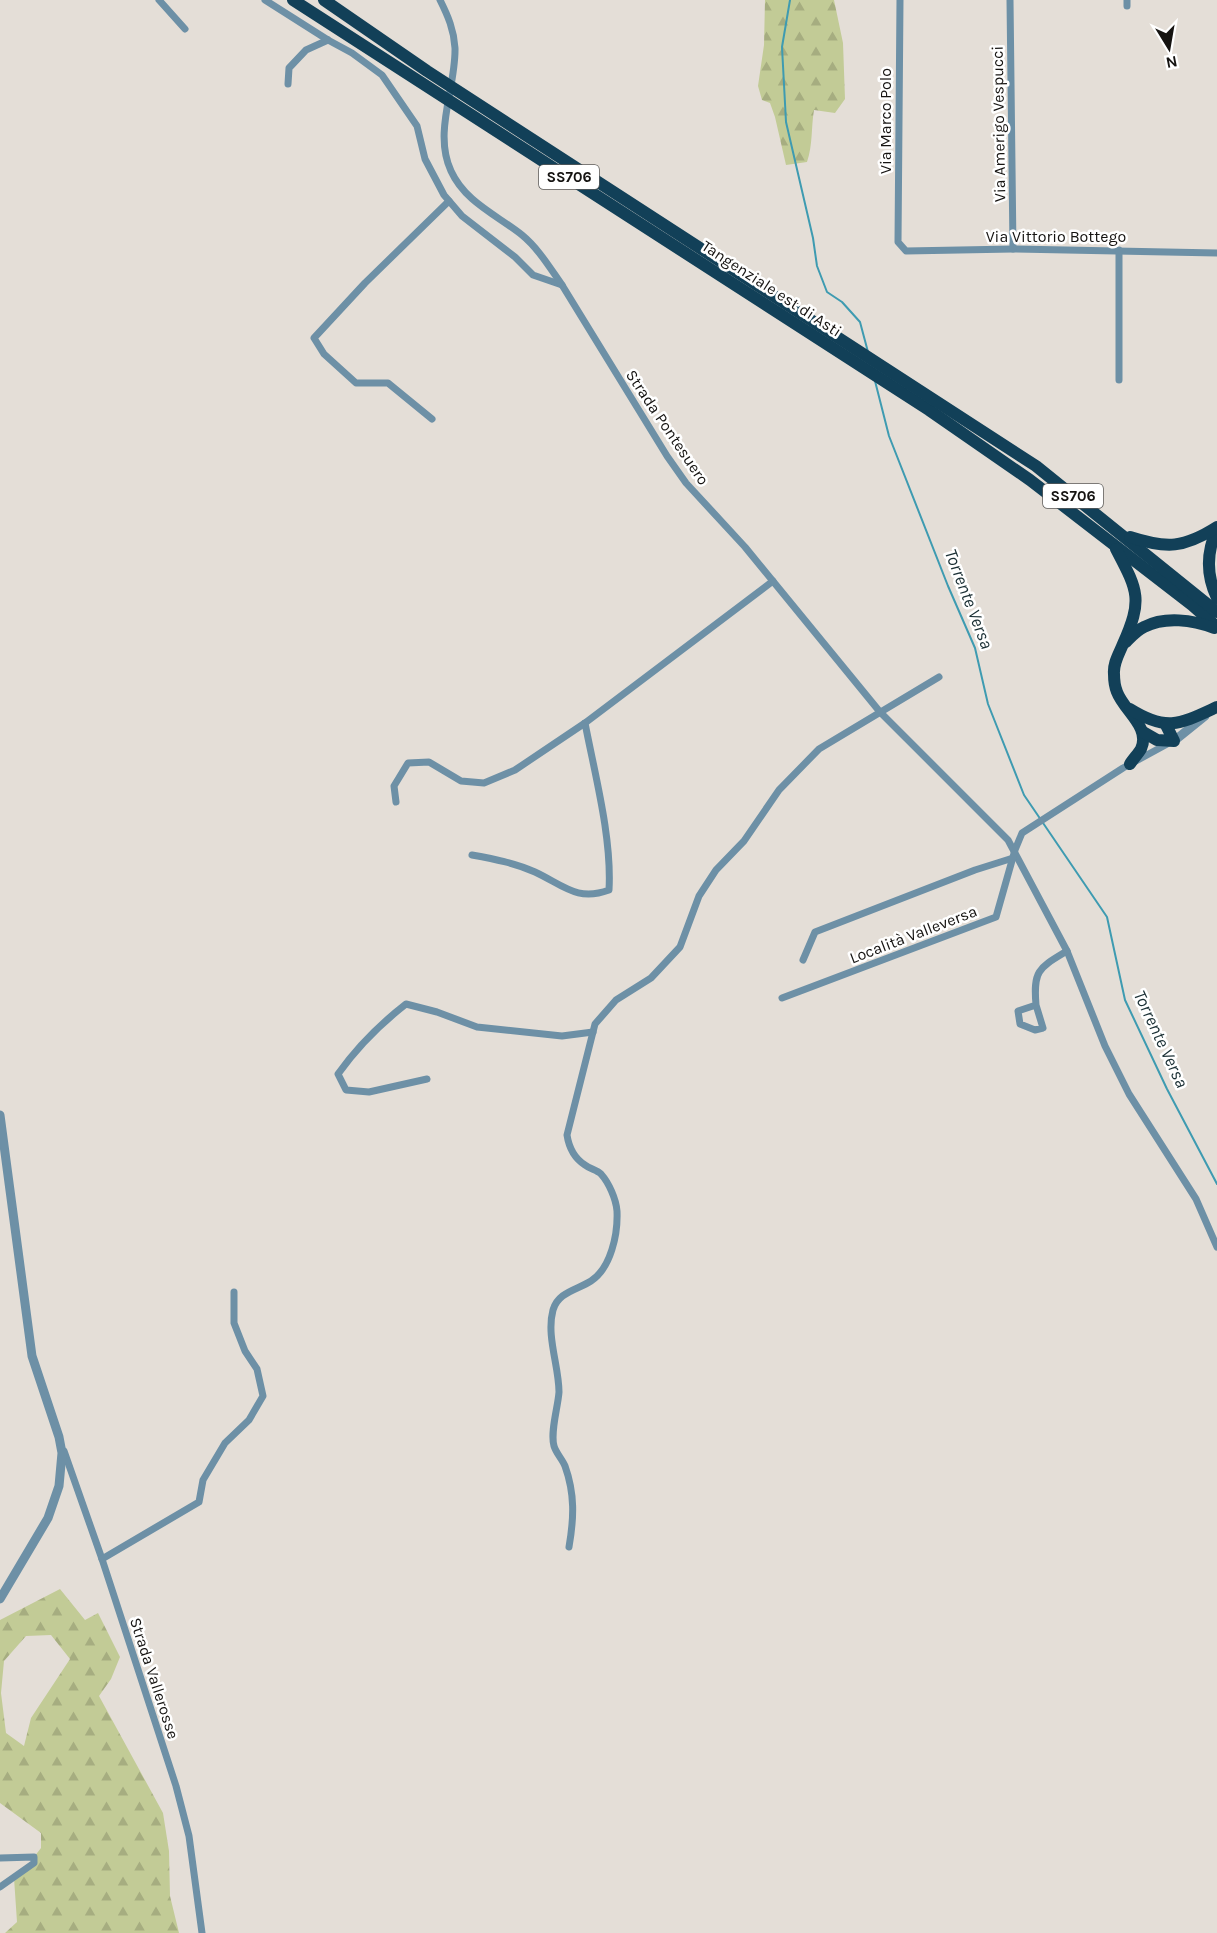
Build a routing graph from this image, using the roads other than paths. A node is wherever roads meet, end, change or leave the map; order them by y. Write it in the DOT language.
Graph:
graph roads {
  1 [pos="159,0"];
  2 [pos="266,0"];
  3 [pos="293,0"];
  4 [pos="324,0"];
  5 [pos="440,0"];
  6 [pos="900,0"];
  7 [pos="1010,0"];
  8 [pos="184,29"];
  9 [pos="328,40"];
  10 [pos="288,84"];
  11 [pos="449,201"];
  12 [pos="898,242"];
  13 [pos="1013,249"];
  14 [pos="1119,250"];
  15 [pos="1217,253"];
  16 [pos="562,285"];
  17 [pos="1119,380"];
  18 [pos="432,419"];
  19 [pos="1217,528"];
  20 [pos="1123,535"];
  21 [pos="1113,544"];
  22 [pos="773,581"];
  23 [pos="1217,598"];
  24 [pos="1217,612"];
  25 [pos="1217,628"];
  26 [pos="1122,645"];
  27 [pos="939,677"];
  28 [pos="1126,707"];
  29 [pos="1217,707"];
  30 [pos="880,712"];
  31 [pos="585,723"];
  32 [pos="1166,725"];
  33 [pos="1143,732"];
  34 [pos="1174,741"];
  35 [pos="1130,764"];
  36 [pos="396,802"];
  37 [pos="1014,854"];
  38 [pos="472,855"];
  39 [pos="1068,951"];
  40 [pos="803,960"];
  41 [pos="782,998"];
  42 [pos="1036,1005"];
  43 [pos="593,1032"];
  44 [pos="427,1079"];
  45 [pos="0,1115"];
  46 [pos="1217,1246"];
  47 [pos="234,1292"];
  48 [pos="59,1437"];
  49 [pos="569,1547"];
  50 [pos="102,1559"];
  51 [pos="0,1599"];
  52 [pos="0,1858"];
  53 [pos="0,1887"];
  54 [pos="202,1933"];
  1 -- 8 [label="street"];
  2 -- 9 [label="street"];
  3 -- 21 [label="highway, Tangenziale est di Asti / SS706"];
  4 -- 20 [label="highway, Tangenziale est di Asti / SS706"];
  5 -- 16 [label="street, Strada Pontesuero"];
  6 -- 12 [label="street, Via Marco Polo"];
  7 -- 13 [label="street, Via Amerigo Vespucci"];
  9 -- 10 [label="street"];
  9 -- 11 [label="street"];
  11 -- 16 [label="street"];
  11 -- 18 [label="street"];
  12 -- 13 [label="street, Via Vittorio Bottego"];
  13 -- 14 [label="street, Via Vittorio Bottego"];
  14 -- 15 [label="street, Via Vittorio Bottego"];
  14 -- 17 [label="street"];
  16 -- 22 [label="street, Strada Pontesuero"];
  19 -- 20 [label="highway"];
  19 -- 23 [label="highway"];
  20 -- 24 [label="highway, Tangenziale est di Asti / SS706"];
  21 -- 25 [label="highway, Tangenziale est di Asti / SS706"];
  21 -- 26 [label="highway"];
  22 -- 30 [label="street, Strada Pontesuero"];
  22 -- 31 [label="street"];
  25 -- 26 [label="highway"];
  26 -- 28 [label="highway"];
  27 -- 30 [label="street"];
  28 -- 32 [label="highway"];
  28 -- 33 [label="highway"];
  29 -- 32 [label="highway"];
  29 -- 34 [label="street"];
  30 -- 37 [label="street, Strada Pontesuero"];
  30 -- 43 [label="street"];
  31 -- 36 [label="street"];
  31 -- 38 [label="street"];
  32 -- 34 [label="highway"];
  33 -- 34 [label="highway"];
  33 -- 35 [label="highway"];
  34 -- 35 [label="street"];
  35 -- 37 [label="street"];
  37 -- 39 [label="street, Strada Pontesuero"];
  37 -- 40 [label="street"];
  37 -- 41 [label="street, Località Valleversa"];
  39 -- 42 [label="street"];
  39 -- 46 [label="street, Strada Pontesuero"];
  43 -- 44 [label="street"];
  43 -- 49 [label="street"];
  45 -- 48 [label="street"];
  47 -- 50 [label="street"];
  48 -- 50 [label="street, Strada Vallerosse"];
  48 -- 51 [label="street"];
  50 -- 54 [label="street, Strada Vallerosse"];
  52 -- 53 [label="street"];
}
